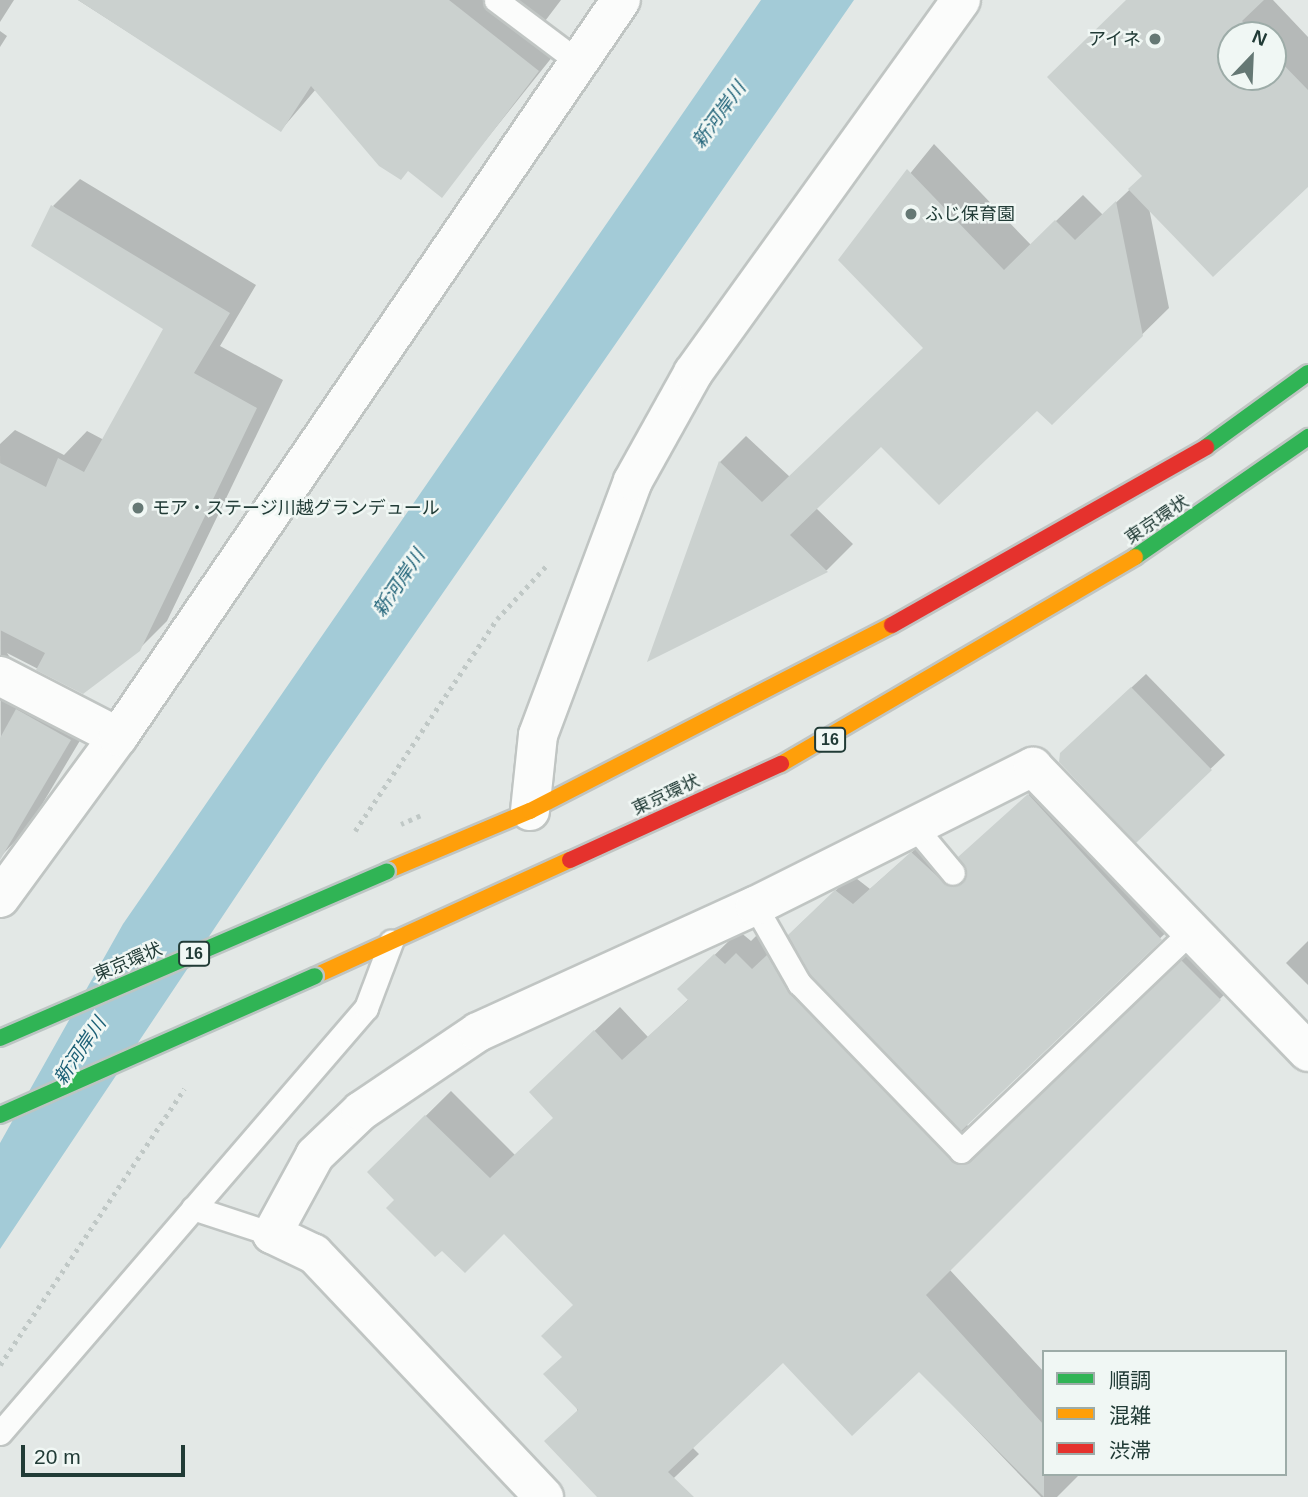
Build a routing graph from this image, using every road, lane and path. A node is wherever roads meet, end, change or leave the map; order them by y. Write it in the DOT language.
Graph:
graph roads {
  1 [pos="496,0"];
  2 [pos="621,0"];
  3 [pos="961,0"];
  4 [pos="576,60"];
  5 [pos="1308,373"];
  6 [pos="1308,437"];
  7 [pos="551,562"];
  8 [pos="0,676"];
  9 [pos="118,737"];
  10 [pos="530,811"];
  11 [pos="913,825"];
  12 [pos="351,837"];
  13 [pos="953,873"];
  14 [pos="0,898"];
  15 [pos="755,906"];
  16 [pos="1191,931"];
  17 [pos="391,942"];
  18 [pos="0,1038"];
  19 [pos="1308,1052"];
  20 [pos="190,1079"];
  21 [pos="0,1115"];
  22 [pos="193,1208"];
  23 [pos="272,1234"];
  24 [pos="0,1365"];
  25 [pos="0,1433"];
  26 [pos="544,1497"];
  1 -- 4 [label="lane"];
  2 -- 4 [label="street"];
  3 -- 10 [label="street"];
  4 -- 9 [label="street"];
  5 -- 10 [label="highway, 東京環状 / 16"];
  6 -- 17 [label="highway, 東京環状 / 16"];
  7 -- 12 [label="path"];
  8 -- 9 [label="street"];
  9 -- 14 [label="street"];
  10 -- 18 [label="highway, 東京環状 / 16, bridge"];
  11 -- 13 [label="lane"];
  11 -- 15 [label="street"];
  11 -- 16 [label="street"];
  15 -- 16 [label="lane"];
  15 -- 23 [label="street"];
  16 -- 19 [label="street"];
  17 -- 21 [label="highway, 東京環状 / 16, bridge"];
  17 -- 22 [label="lane"];
  20 -- 24 [label="path"];
  22 -- 23 [label="lane"];
  22 -- 25 [label="lane"];
  23 -- 26 [label="street"];
}
